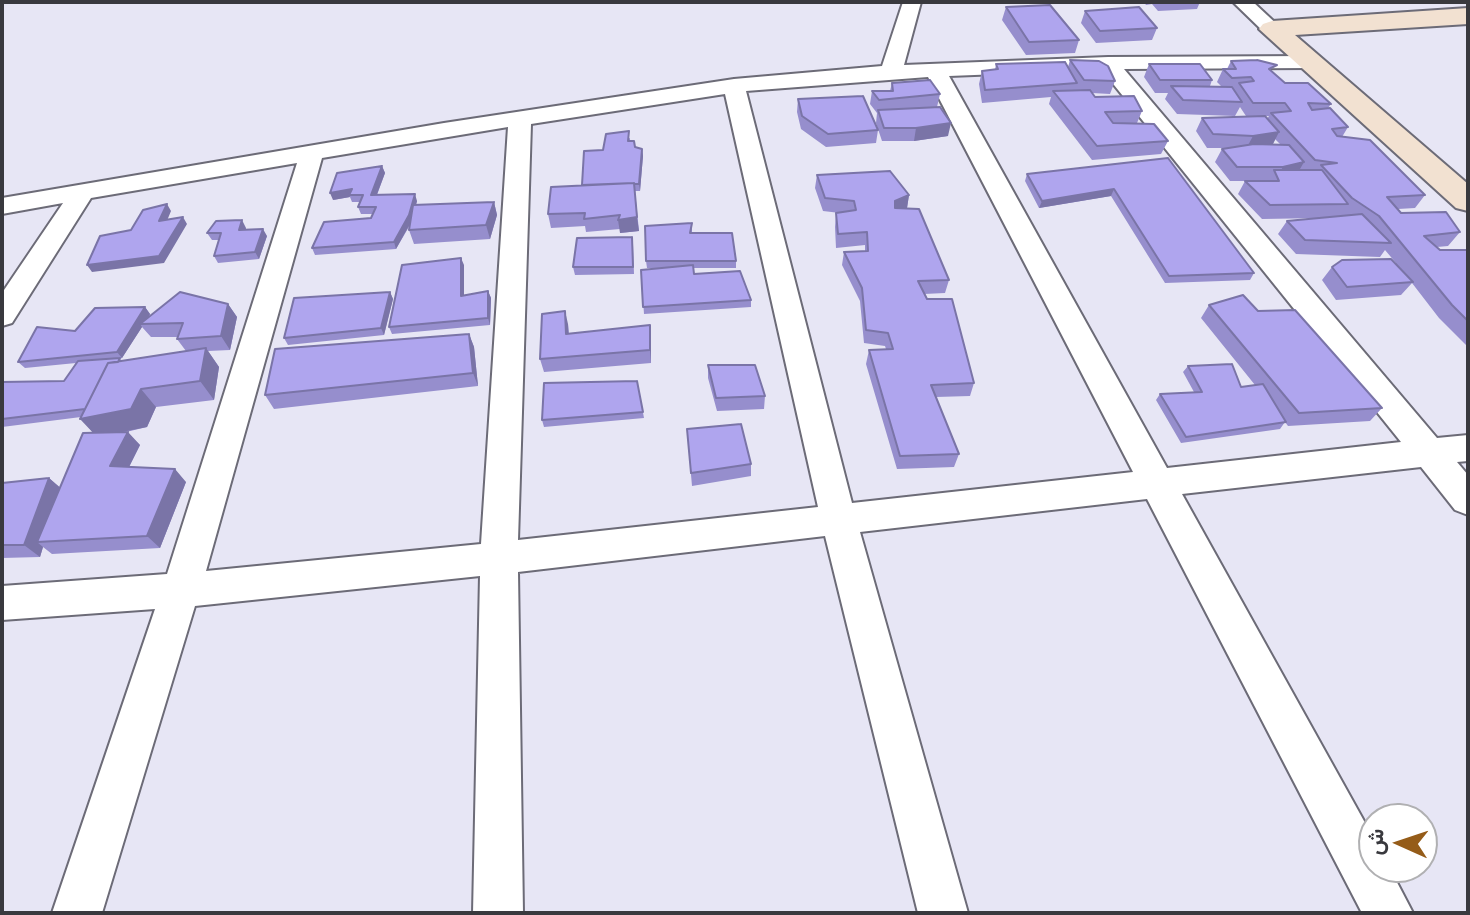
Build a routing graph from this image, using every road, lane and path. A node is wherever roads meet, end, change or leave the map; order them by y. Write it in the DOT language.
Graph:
graph roads {
  1 [pos="912,2"];
  2 [pos="1242,2"];
  3 [pos="1468,16"];
  4 [pos="1468,31"];
  5 [pos="1290,45"];
  6 [pos="1108,63"];
  7 [pos="936,71"];
  8 [pos="891,72"];
  9 [pos="734,86"];
  10 [pos="520,119"];
  11 [pos="312,152"];
  12 [pos="82,193"];
  13 [pos="1468,201"];
  14 [pos="2,206"];
  15 [pos="2,316"];
  16 [pos="1468,448"];
  17 [pos="1429,453"];
  18 [pos="1158,485"];
  19 [pos="1468,500"];
  20 [pos="839,521"];
  21 [pos="499,558"];
  22 [pos="181,590"];
  23 [pos="2,603"];
  24 [pos="77,913"];
  25 [pos="498,913"];
  26 [pos="943,913"];
  27 [pos="1388,913"];
  1 -- 8 [label="street"];
  2 -- 5 [label="street"];
  3 -- 5 [label="street"];
  4 -- 5 [label="street"];
  5 -- 6 [label="street"];
  5 -- 13 [label="street"];
  6 -- 7 [label="street"];
  6 -- 17 [label="street"];
  7 -- 8 [label="street"];
  7 -- 18 [label="street"];
  8 -- 9 [label="street"];
  9 -- 10 [label="street"];
  9 -- 20 [label="street"];
  10 -- 11 [label="street"];
  10 -- 21 [label="street"];
  11 -- 12 [label="street"];
  11 -- 22 [label="street"];
  12 -- 14 [label="street"];
  12 -- 15 [label="street"];
  16 -- 17 [label="street"];
  17 -- 18 [label="street"];
  17 -- 19 [label="street"];
  18 -- 20 [label="street"];
  18 -- 27 [label="street"];
  20 -- 21 [label="street"];
  20 -- 26 [label="street"];
  21 -- 22 [label="street"];
  21 -- 25 [label="street"];
  22 -- 23 [label="street"];
  22 -- 24 [label="street"];
}
